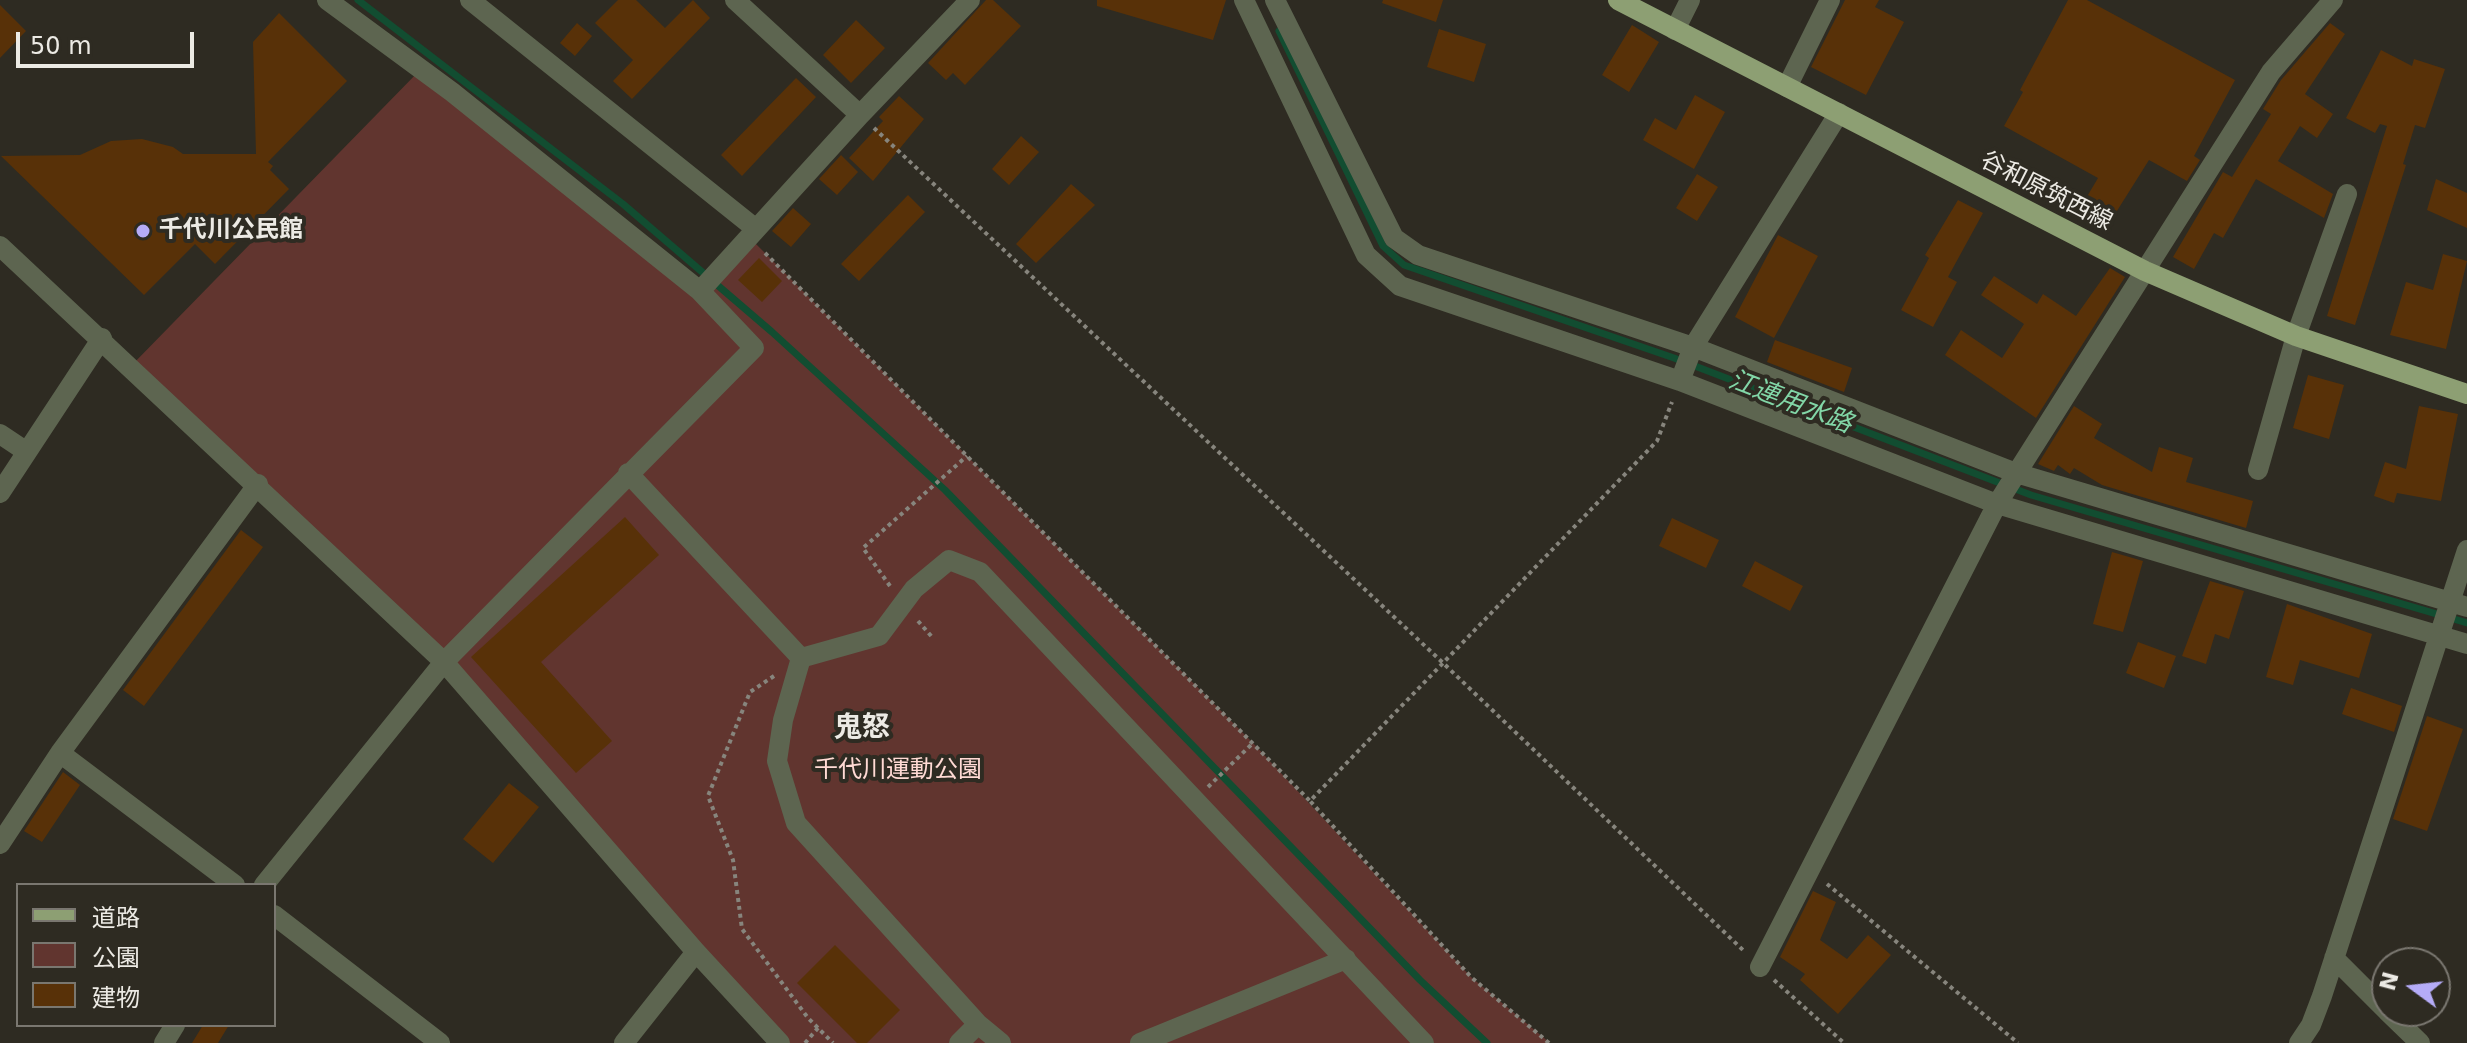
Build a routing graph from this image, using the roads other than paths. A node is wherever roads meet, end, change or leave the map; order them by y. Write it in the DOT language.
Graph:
graph roads {
  1 [pos="327,0"];
  2 [pos="470,0"];
  3 [pos="735,0"];
  4 [pos="970,0"];
  5 [pos="1244,0"];
  6 [pos="1275,0"];
  7 [pos="1618,0"];
  8 [pos="1690,0"];
  9 [pos="1830,0"];
  10 [pos="2333,0"];
  11 [pos="1675,30"];
  12 [pos="1787,87"];
  13 [pos="1839,113"];
  14 [pos="860,115"];
  15 [pos="2347,194"];
  16 [pos="1370,220"];
  17 [pos="752,233"];
  18 [pos="0,246"];
  19 [pos="2145,271"];
  20 [pos="700,291"];
  21 [pos="2296,336"];
  22 [pos="102,338"];
  23 [pos="1693,347"];
  24 [pos="1680,381"];
  25 [pos="2467,394"];
  26 [pos="0,434"];
  27 [pos="27,452"];
  28 [pos="2258,470"];
  29 [pos="628,473"];
  30 [pos="2016,473"];
  31 [pos="258,484"];
  32 [pos="0,493"];
  33 [pos="1997,504"];
  34 [pos="2245,541"];
  35 [pos="2467,550"];
  36 [pos="2235,575"];
  37 [pos="2459,604"];
  38 [pos="2441,636"];
  39 [pos="2467,644"];
  40 [pos="801,658"];
  41 [pos="444,662"];
  42 [pos="60,753"];
  43 [pos="0,844"];
  44 [pos="232,883"];
  45 [pos="266,883"];
  46 [pos="276,917"];
  47 [pos="696,952"];
  48 [pos="2334,958"];
  49 [pos="1346,959"];
  50 [pos="1760,967"];
  51 [pos="2371,995"];
  52 [pos="978,1024"];
  53 [pos="2404,1027"];
  54 [pos="440,1043"];
  55 [pos="624,1043"];
  56 [pos="780,1043"];
  57 [pos="959,1043"];
  58 [pos="1001,1043"];
  59 [pos="1140,1043"];
  60 [pos="1424,1043"];
  61 [pos="2299,1043"];
  62 [pos="2420,1043"];
  1 -- 20 [label="street"];
  2 -- 17 [label="street"];
  3 -- 14 [label="street"];
  4 -- 14 [label="street"];
  5 -- 16 [label="street"];
  6 -- 16 [label="street"];
  7 -- 11 [label="main road, 谷和原筑西線"];
  8 -- 11 [label="street"];
  9 -- 12 [label="street"];
  10 -- 19 [label="street"];
  11 -- 12 [label="main road, 谷和原筑西線"];
  12 -- 13 [label="main road, 谷和原筑西線"];
  13 -- 19 [label="main road, 谷和原筑西線"];
  13 -- 23 [label="street"];
  14 -- 17 [label="street"];
  15 -- 21 [label="street"];
  16 -- 23 [label="street"];
  16 -- 24 [label="street"];
  17 -- 20 [label="street"];
  18 -- 22 [label="street"];
  19 -- 21 [label="main road, 谷和原筑西線"];
  19 -- 30 [label="street"];
  20 -- 29 [label="street"];
  21 -- 25 [label="main road, 谷和原筑西線"];
  21 -- 28 [label="street"];
  22 -- 27 [label="street"];
  22 -- 31 [label="street"];
  23 -- 24 [label="street"];
  23 -- 30 [label="street"];
  24 -- 33 [label="street"];
  26 -- 27 [label="street"];
  27 -- 32 [label="street"];
  29 -- 40 [label="street"];
  29 -- 41 [label="street"];
  30 -- 33 [label="street"];
  30 -- 34 [label="street"];
  31 -- 41 [label="street"];
  31 -- 42 [label="street"];
  33 -- 36 [label="street"];
  33 -- 50 [label="street"];
  34 -- 36 [label="street"];
  34 -- 37 [label="street"];
  35 -- 37 [label="street"];
  36 -- 38 [label="street"];
  37 -- 38 [label="street"];
  38 -- 39 [label="street"];
  38 -- 48 [label="street"];
  40 -- 49 [label="street"];
  40 -- 52 [label="street"];
  41 -- 45 [label="street"];
  41 -- 47 [label="street"];
  42 -- 43 [label="street"];
  42 -- 44 [label="street"];
  46 -- 54 [label="street"];
  47 -- 55 [label="street"];
  47 -- 56 [label="street"];
  48 -- 51 [label="street"];
  48 -- 61 [label="street"];
  49 -- 59 [label="street"];
  49 -- 60 [label="street"];
  52 -- 57 [label="street"];
  52 -- 58 [label="street"];
  53 -- 62 [label="street"];
}
